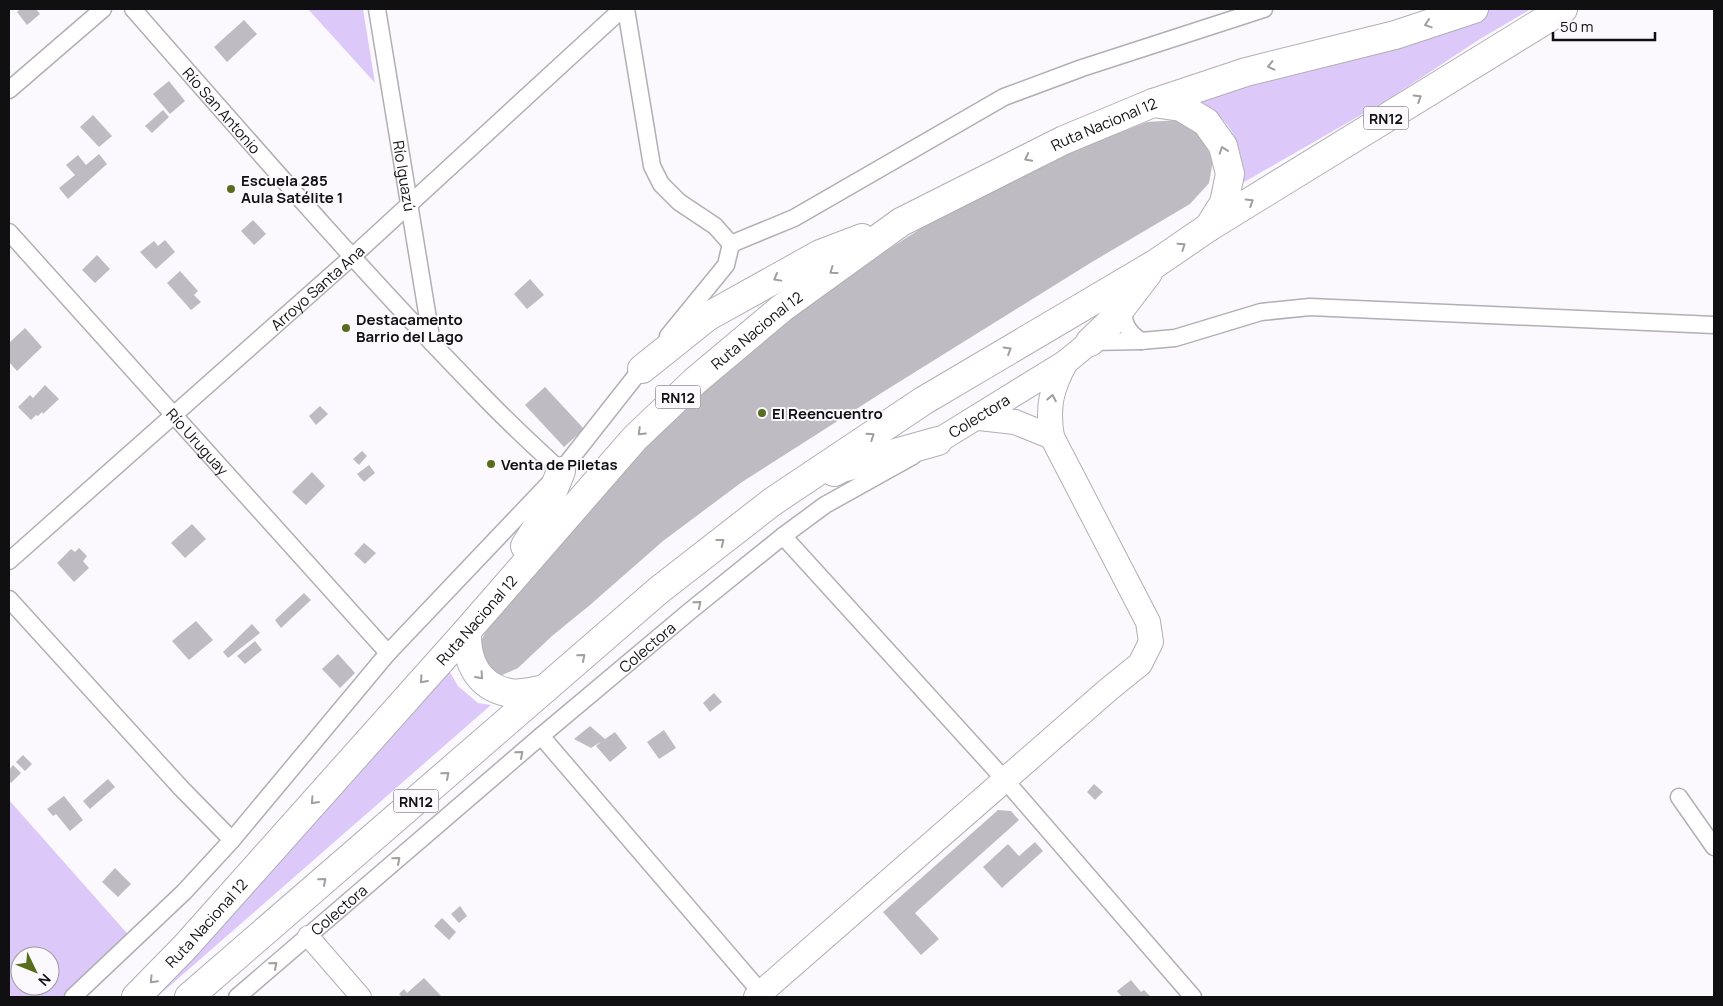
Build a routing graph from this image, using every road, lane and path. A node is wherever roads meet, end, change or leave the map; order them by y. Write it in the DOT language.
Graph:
graph roads {
  1 [pos="103,9"];
  2 [pos="133,9"];
  3 [pos="377,9"];
  4 [pos="624,9"];
  5 [pos="1264,9"];
  6 [pos="1474,9"];
  7 [pos="1563,9"];
  8 [pos="9,90"];
  9 [pos="1152,103"];
  10 [pos="410,204"];
  11 [pos="900,222"];
  12 [pos="1209,228"];
  13 [pos="9,232"];
  14 [pos="731,244"];
  15 [pos="354,256"];
  16 [pos="1155,264"];
  17 [pos="1125,304"];
  18 [pos="1714,324"];
  19 [pos="1141,341"];
  20 [pos="1090,342"];
  21 [pos="432,343"];
  22 [pos="1066,362"];
  23 [pos="642,369"];
  24 [pos="173,416"];
  25 [pos="979,418"];
  26 [pos="1052,437"];
  27 [pos="938,441"];
  28 [pos="561,471"];
  29 [pos="772,502"];
  30 [pos="783,536"];
  31 [pos="9,561"];
  32 [pos="9,599"];
  33 [pos="488,607"];
  34 [pos="467,631"];
  35 [pos="388,653"];
  36 [pos="545,688"];
  37 [pos="541,736"];
  38 [pos="1005,780"];
  39 [pos="1679,796"];
  40 [pos="232,840"];
  41 [pos="1714,847"];
  42 [pos="308,936"];
  43 [pos="761,996"];
  44 [pos="73,997"];
  45 [pos="136,997"];
  46 [pos="189,997"];
  47 [pos="237,997"];
  48 [pos="361,997"];
  49 [pos="1193,997"];
  1 -- 8 [label="street"];
  2 -- 15 [label="street, Río San Antonio"];
  3 -- 10 [label="street, Río Iguazú"];
  4 -- 10 [label="street, Arroyo Santa Ana"];
  4 -- 14 [label="street"];
  5 -- 14 [label="street"];
  6 -- 9 [label="highway, Ruta Nacional 12 / RN12, one-way"];
  12 -- 7 [label="highway, RN12, one-way"];
  9 -- 11 [label="highway, Ruta Nacional 12 / RN12, one-way"];
  12 -- 9 [label="highway, one-way"];
  10 -- 15 [label="street, Arroyo Santa Ana"];
  10 -- 21 [label="street, Río Iguazú"];
  11 -- 23 [label="highway, one-way"];
  11 -- 33 [label="highway, Ruta Nacional 12 / RN12, one-way"];
  16 -- 12 [label="highway, RN12, one-way"];
  13 -- 24 [label="street, Río Uruguay"];
  14 -- 23 [label="street"];
  15 -- 21 [label="street, Río San Antonio"];
  15 -- 24 [label="street, Arroyo Santa Ana"];
  16 -- 17 [label="highway"];
  29 -- 16 [label="highway, RN12, one-way"];
  17 -- 19 [label="street"];
  17 -- 20 [label="highway"];
  18 -- 19 [label="street"];
  19 -- 20 [label="street"];
  20 -- 22 [label="main road, Colectora"];
  21 -- 28 [label="street, Río San Antonio"];
  22 -- 25 [label="main road, Colectora"];
  26 -- 22 [label="main road, one-way"];
  23 -- 28 [label="street"];
  24 -- 31 [label="street, Arroyo Santa Ana"];
  24 -- 35 [label="street, Río Uruguay"];
  25 -- 26 [label="main road"];
  25 -- 27 [label="main road, Colectora"];
  26 -- 38 [label="main road"];
  27 -- 29 [label="highway"];
  27 -- 30 [label="street, Colectora"];
  28 -- 33 [label="highway"];
  28 -- 35 [label="street"];
  36 -- 29 [label="highway, RN12, one-way"];
  37 -- 30 [label="street, Colectora, one-way"];
  30 -- 38 [label="street"];
  32 -- 40 [label="street"];
  33 -- 34 [label="highway, Ruta Nacional 12 / RN12"];
  34 -- 36 [label="highway, one-way"];
  34 -- 45 [label="highway, Ruta Nacional 12 / RN12, one-way"];
  35 -- 40 [label="street"];
  46 -- 36 [label="highway, RN12, one-way"];
  42 -- 37 [label="street, Colectora, one-way"];
  37 -- 43 [label="street"];
  38 -- 43 [label="main road"];
  38 -- 49 [label="street"];
  39 -- 41 [label="street"];
  40 -- 44 [label="street"];
  47 -- 42 [label="street, Colectora, one-way"];
  42 -- 48 [label="street"];
}
